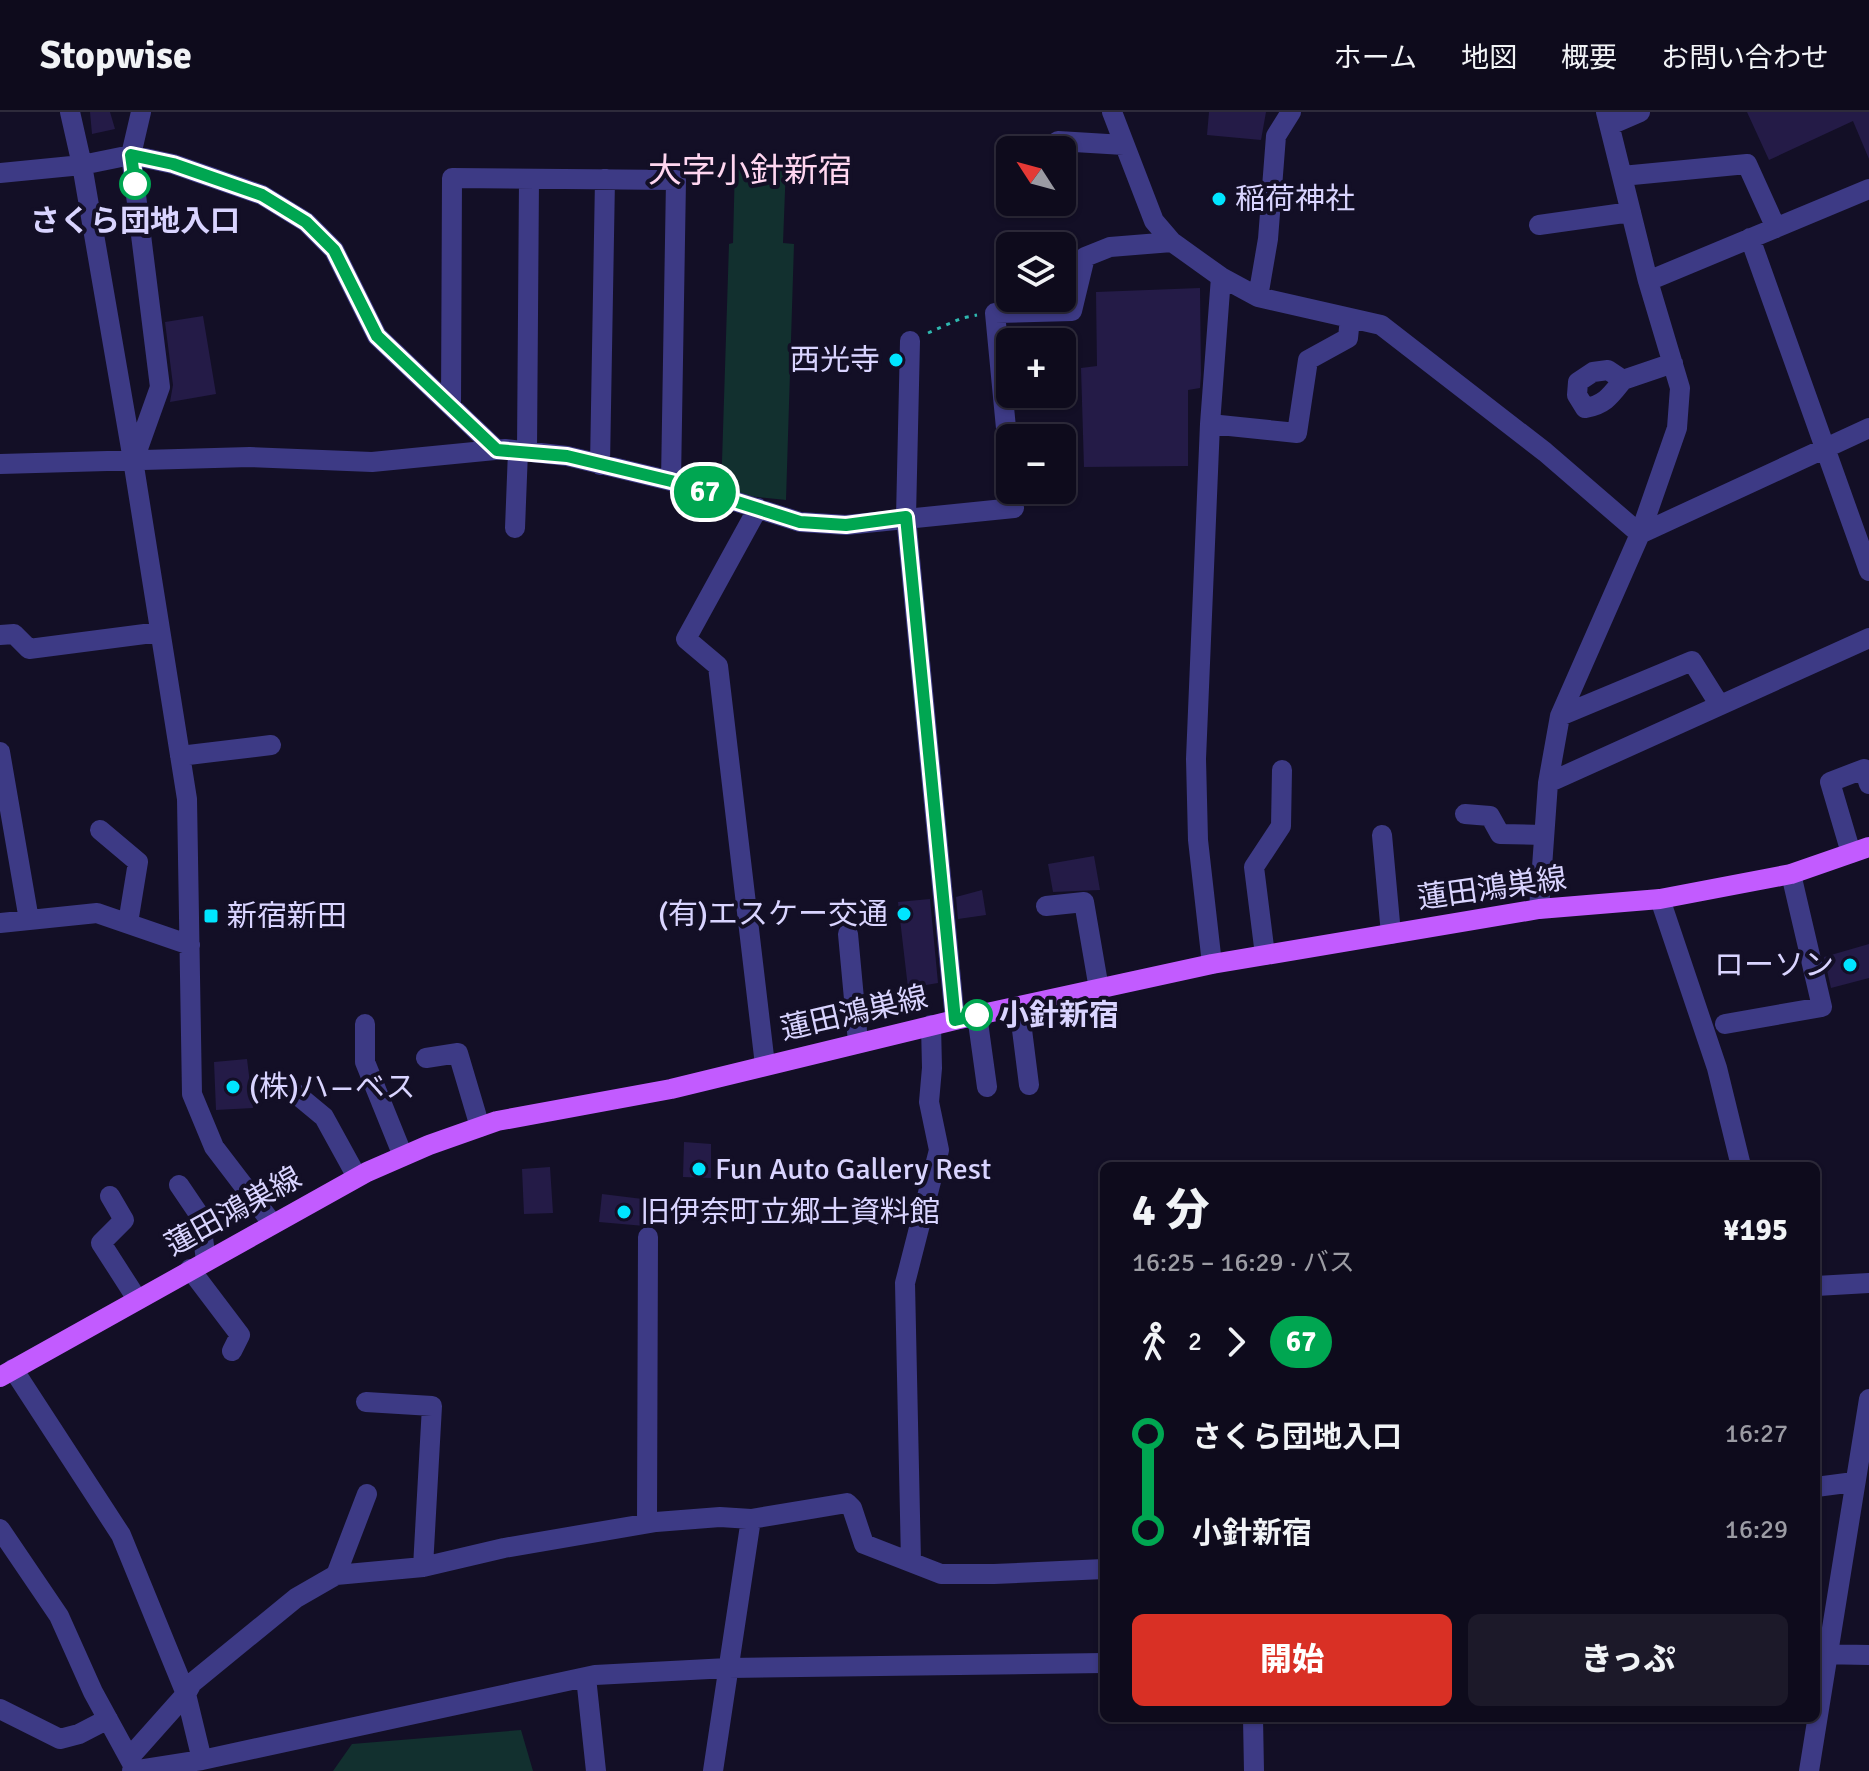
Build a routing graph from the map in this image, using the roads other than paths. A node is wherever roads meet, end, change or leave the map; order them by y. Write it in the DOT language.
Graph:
graph roads {
  1 [pos="70,112"];
  2 [pos="141,112"];
  3 [pos="1112,112"];
  4 [pos="1291,112"];
  5 [pos="1640,112"];
  6 [pos="1608,118"];
  7 [pos="1076,142"];
  8 [pos="1124,145"];
  9 [pos="131,155"];
  10 [pos="82,165"];
  11 [pos="0,173"];
  12 [pos="1622,176"];
  13 [pos="529,179"];
  14 [pos="605,179"];
  15 [pos="1869,189"];
  16 [pos="1631,212"];
  17 [pos="1539,225"];
  18 [pos="1776,228"];
  19 [pos="1750,238"];
  20 [pos="1172,242"];
  21 [pos="1221,277"];
  22 [pos="1648,281"];
  23 [pos="1258,297"];
  24 [pos="1350,318"];
  25 [pos="910,341"];
  26 [pos="1673,363"];
  27 [pos="1623,380"];
  28 [pos="451,406"];
  29 [pos="1006,424"];
  30 [pos="1210,424"];
  31 [pos="1869,428"];
  32 [pos="1825,447"];
  33 [pos="497,450"];
  34 [pos="523,451"];
  35 [pos="133,460"];
  36 [pos="0,464"];
  37 [pos="600,465"];
  38 [pos="671,481"];
  39 [pos="1014,504"];
  40 [pos="758,508"];
  41 [pos="906,517"];
  42 [pos="515,528"];
  43 [pos="1640,534"];
  44 [pos="1869,571"];
  45 [pos="160,632"];
  46 [pos="0,635"];
  47 [pos="1869,638"];
  48 [pos="1719,704"];
  49 [pos="1560,716"];
  50 [pos="271,745"];
  51 [pos="0,752"];
  52 [pos="180,756"];
  53 [pos="1282,770"];
  54 [pos="1548,783"];
  55 [pos="1869,784"];
  56 [pos="1465,814"];
  57 [pos="100,830"];
  58 [pos="1382,835"];
  59 [pos="1544,835"];
  60 [pos="1860,850"];
  61 [pos="1791,874"];
  62 [pos="1660,899"];
  63 [pos="1046,906"];
  64 [pos="1539,909"];
  65 [pos="29,920"];
  66 [pos="0,923"];
  67 [pos="128,923"];
  68 [pos="848,934"];
  69 [pos="1391,934"];
  70 [pos="190,945"];
  71 [pos="1265,955"];
  72 [pos="1212,964"];
  73 [pos="1099,989"];
  74 [pos="1019,1006"];
  75 [pos="977,1015"];
  76 [pos="955,1020"];
  77 [pos="365,1024"];
  78 [pos="1725,1024"];
  79 [pos="931,1025"];
  80 [pos="858,1042"];
  81 [pos="426,1058"];
  82 [pos="765,1065"];
  83 [pos="1029,1085"];
  84 [pos="987,1087"];
  85 [pos="295,1093"];
  86 [pos="480,1127"];
  87 [pos="403,1156"];
  88 [pos="1740,1162"];
  89 [pos="357,1177"];
  90 [pos="179,1185"];
  91 [pos="110,1196"];
  92 [pos="272,1223"];
  93 [pos="648,1237"];
  94 [pos="198,1265"];
  95 [pos="1869,1283"];
  96 [pos="1820,1286"];
  97 [pos="137,1299"];
  98 [pos="232,1351"];
  99 [pos="7,1373"];
  100 [pos="1869,1399"];
  101 [pos="366,1402"];
  102 [pos="1854,1482"];
  103 [pos="1820,1486"];
  104 [pos="367,1494"];
  105 [pos="751,1519"];
  106 [pos="647,1523"];
  107 [pos="0,1529"];
  108 [pos="911,1562"];
  109 [pos="423,1567"];
  110 [pos="1100,1569"];
  111 [pos="336,1575"];
  112 [pos="1822,1654"];
  113 [pos="1869,1655"];
  114 [pos="1100,1663"];
  115 [pos="728,1668"];
  116 [pos="586,1677"];
  117 [pos="186,1694"];
  118 [pos="0,1709"];
  119 [pos="108,1719"];
  120 [pos="1253,1722"];
  121 [pos="1814,1722"];
  122 [pos="202,1760"];
  123 [pos="133,1767"];
  124 [pos="596,1771"];
  125 [pos="713,1771"];
  126 [pos="1254,1771"];
  127 [pos="1809,1771"];
  1 -- 10 [label="street"];
  2 -- 9 [label="street"];
  3 -- 8 [label="street"];
  4 -- 23 [label="street"];
  5 -- 6 [label="street"];
  6 -- 12 [label="street"];
  7 -- 8 [label="street"];
  8 -- 20 [label="street"];
  9 -- 10 [label="street"];
  9 -- 28 [label="street"];
  9 -- 35 [label="street"];
  10 -- 11 [label="street"];
  10 -- 35 [label="street"];
  12 -- 16 [label="street"];
  12 -- 18 [label="street"];
  13 -- 14 [label="street"];
  13 -- 28 [label="street"];
  13 -- 34 [label="street"];
  14 -- 37 [label="street"];
  14 -- 38 [label="street"];
  15 -- 18 [label="street"];
  16 -- 17 [label="street"];
  16 -- 22 [label="street"];
  18 -- 19 [label="street"];
  19 -- 22 [label="street"];
  19 -- 32 [label="street"];
  20 -- 21 [label="street"];
  20 -- 29 [label="street"];
  21 -- 23 [label="street"];
  21 -- 30 [label="street"];
  22 -- 26 [label="street"];
  23 -- 24 [label="street"];
  24 -- 30 [label="street"];
  24 -- 43 [label="street"];
  25 -- 41 [label="street"];
  26 -- 27 [label="street"];
  26 -- 43 [label="street"];
  28 -- 33 [label="street"];
  30 -- 72 [label="street"];
  31 -- 32 [label="street"];
  32 -- 43 [label="street"];
  32 -- 44 [label="street"];
  33 -- 34 [label="street"];
  33 -- 35 [label="street"];
  34 -- 37 [label="street"];
  34 -- 42 [label="street"];
  35 -- 36 [label="street"];
  35 -- 45 [label="street"];
  37 -- 38 [label="street"];
  38 -- 40 [label="street"];
  39 -- 41 [label="street"];
  40 -- 41 [label="street"];
  40 -- 82 [label="street"];
  41 -- 76 [label="street"];
  43 -- 49 [label="street"];
  45 -- 46 [label="street"];
  45 -- 52 [label="street"];
  47 -- 48 [label="street"];
  48 -- 49 [label="street"];
  48 -- 54 [label="street"];
  49 -- 54 [label="street"];
  50 -- 52 [label="street"];
  51 -- 65 [label="street"];
  52 -- 70 [label="street"];
  53 -- 71 [label="street"];
  54 -- 59 [label="street"];
  55 -- 60 [label="street"];
  56 -- 59 [label="street"];
  57 -- 67 [label="street"];
  58 -- 69 [label="street"];
  59 -- 64 [label="street"];
  60 -- 61 [label="main road, 蓮田鴻巣線"];
  61 -- 62 [label="main road, 蓮田鴻巣線"];
  61 -- 78 [label="street"];
  62 -- 64 [label="main road, 蓮田鴻巣線"];
  62 -- 88 [label="street"];
  63 -- 73 [label="street"];
  64 -- 69 [label="main road, 蓮田鴻巣線"];
  65 -- 66 [label="street"];
  65 -- 67 [label="street"];
  67 -- 70 [label="street"];
  68 -- 80 [label="street"];
  69 -- 71 [label="main road, 蓮田鴻巣線"];
  70 -- 92 [label="street"];
  71 -- 72 [label="main road, 蓮田鴻巣線"];
  72 -- 73 [label="main road, 蓮田鴻巣線"];
  73 -- 74 [label="main road, 蓮田鴻巣線"];
  74 -- 75 [label="main road, 蓮田鴻巣線"];
  74 -- 83 [label="street"];
  75 -- 76 [label="main road, 蓮田鴻巣線"];
  75 -- 84 [label="street"];
  76 -- 79 [label="main road, 蓮田鴻巣線"];
  77 -- 87 [label="street"];
  79 -- 80 [label="main road, 蓮田鴻巣線"];
  79 -- 108 [label="street"];
  80 -- 82 [label="main road, 蓮田鴻巣線"];
  81 -- 86 [label="street"];
  82 -- 86 [label="main road, 蓮田鴻巣線"];
  85 -- 89 [label="street"];
  86 -- 87 [label="main road, 蓮田鴻巣線"];
  87 -- 89 [label="main road, 蓮田鴻巣線"];
  89 -- 92 [label="main road, 蓮田鴻巣線"];
  90 -- 94 [label="street"];
  91 -- 97 [label="street"];
  92 -- 94 [label="main road, 蓮田鴻巣線"];
  93 -- 106 [label="street"];
  94 -- 97 [label="main road, 蓮田鴻巣線"];
  94 -- 98 [label="street"];
  95 -- 96 [label="street"];
  97 -- 99 [label="main road, 蓮田鴻巣線"];
  99 -- 117 [label="street"];
  100 -- 102 [label="street"];
  101 -- 109 [label="street"];
  102 -- 103 [label="street"];
  102 -- 112 [label="street"];
  104 -- 111 [label="street"];
  105 -- 106 [label="street"];
  105 -- 108 [label="street"];
  105 -- 115 [label="street"];
  106 -- 109 [label="street"];
  107 -- 119 [label="street"];
  108 -- 110 [label="street"];
  109 -- 111 [label="street"];
  111 -- 117 [label="street"];
  112 -- 113 [label="street"];
  114 -- 115 [label="street"];
  115 -- 116 [label="street"];
  115 -- 125 [label="street"];
  116 -- 122 [label="street"];
  116 -- 124 [label="street"];
  117 -- 122 [label="street"];
  117 -- 123 [label="street"];
  118 -- 119 [label="street"];
  119 -- 123 [label="street"];
  120 -- 126 [label="street"];
  121 -- 127 [label="street"];
  122 -- 123 [label="street"];
}
